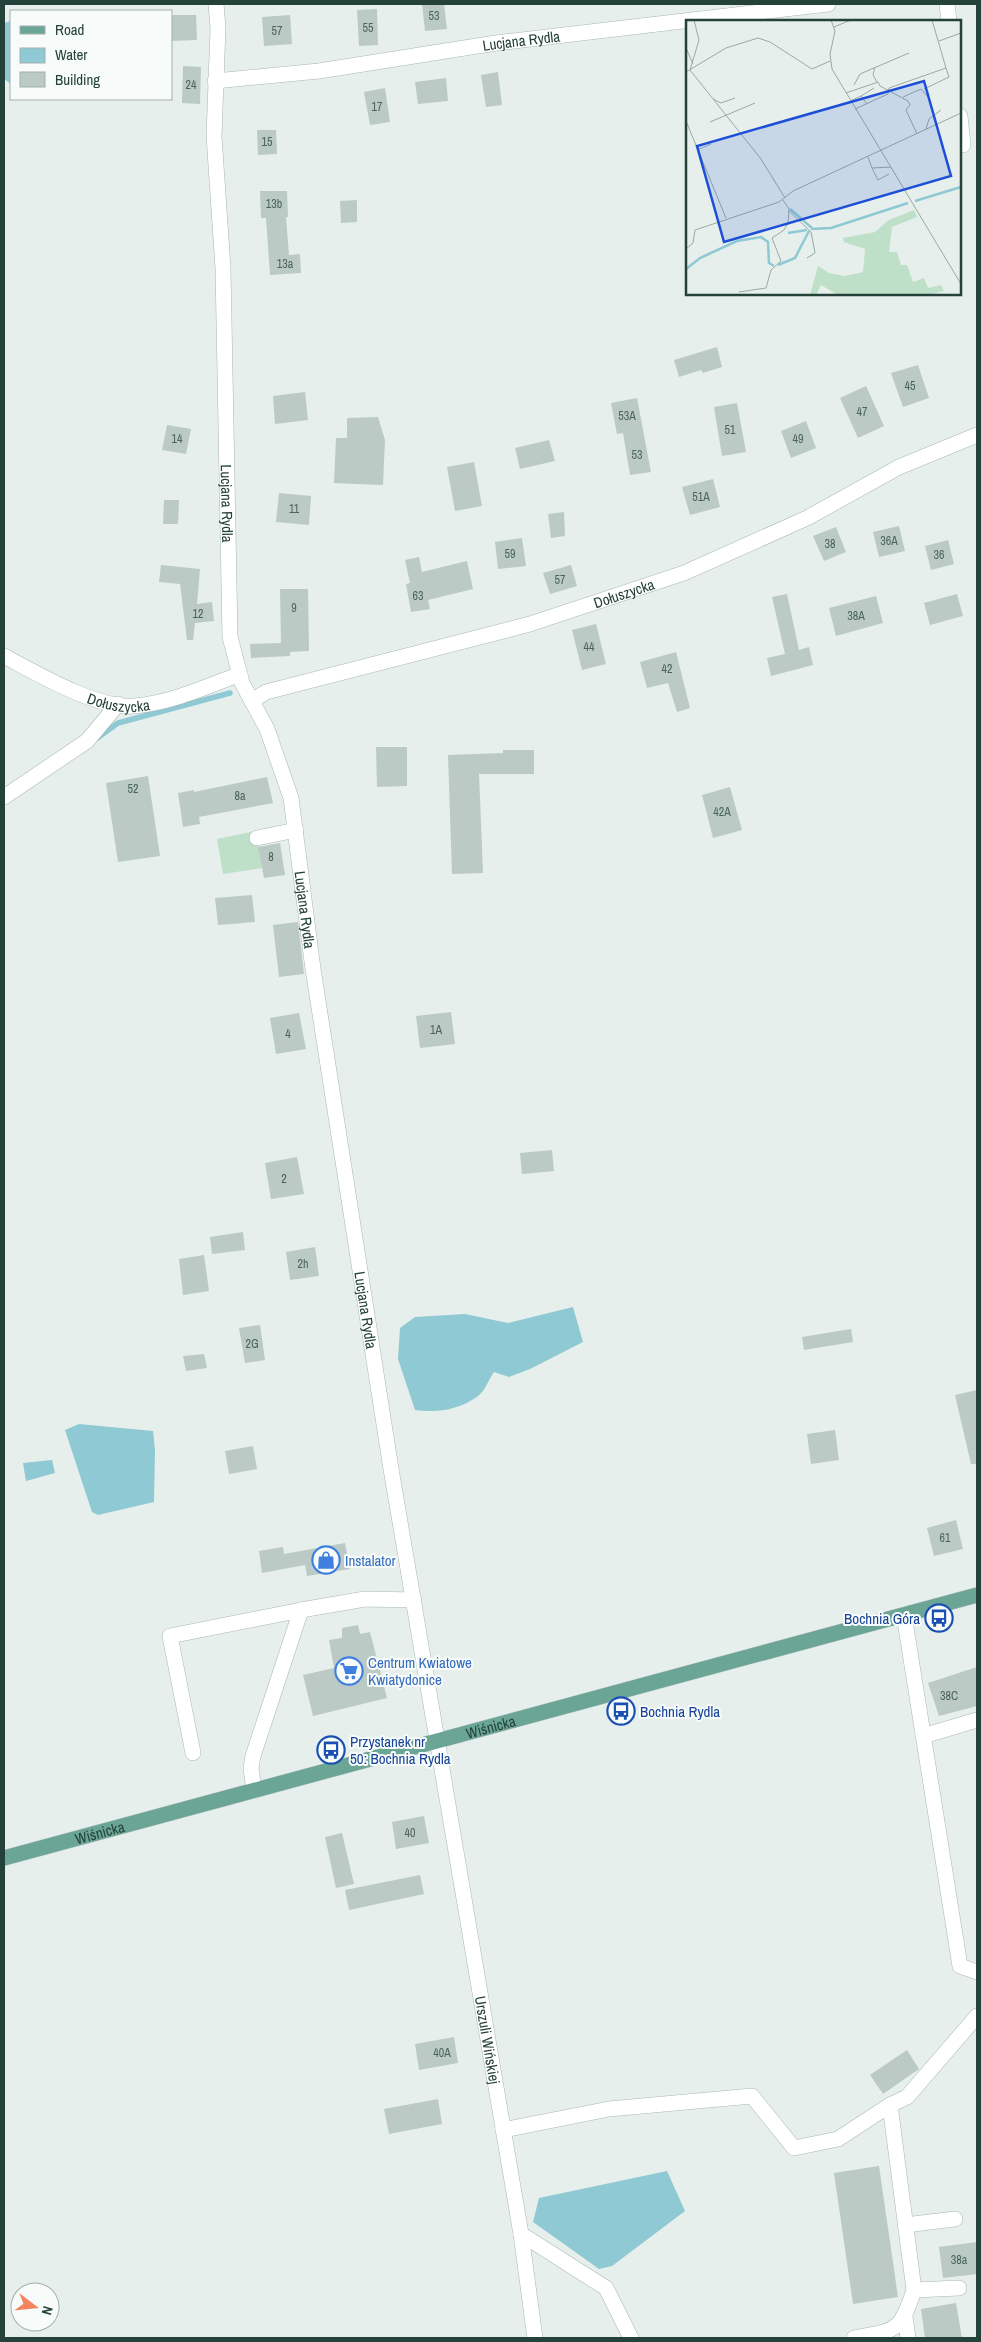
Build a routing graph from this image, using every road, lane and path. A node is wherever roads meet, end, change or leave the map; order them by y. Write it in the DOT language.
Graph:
graph roads {
  1 [pos="216,4"];
  2 [pos="828,4"];
  3 [pos="947,4"];
  4 [pos="692,20"];
  5 [pos="949,20"];
  6 [pos="686,21"];
  7 [pos="215,81"];
  8 [pos="961,126"];
  9 [pos="963,145"];
  10 [pos="977,435"];
  11 [pos="4,656"];
  12 [pos="240,674"];
  13 [pos="252,701"];
  14 [pos="118,704"];
  15 [pos="4,797"];
  16 [pos="296,830"];
  17 [pos="257,838"];
  18 [pos="977,1595"];
  19 [pos="414,1600"];
  20 [pos="301,1610"];
  21 [pos="904,1615"];
  22 [pos="977,1720"];
  23 [pos="923,1736"];
  24 [pos="438,1741"];
  25 [pos="193,1753"];
  26 [pos="254,1791"];
  27 [pos="4,1858"];
  28 [pos="977,1972"];
  29 [pos="977,2016"];
  30 [pos="890,2105"];
  31 [pos="503,2130"];
  32 [pos="955,2219"];
  33 [pos="905,2225"];
  34 [pos="521,2234"];
  35 [pos="959,2288"];
  36 [pos="914,2290"];
  37 [pos="905,2317"];
  38 [pos="535,2338"];
  39 [pos="631,2338"];
  40 [pos="854,2338"];
  41 [pos="908,2338"];
  1 -- 7 [label="street, Lucjana Rydla"];
  2 -- 4 [label="street, Lucjana Rydla"];
  3 -- 5 [label="street"];
  6 -- 7 [label="street, Lucjana Rydla"];
  7 -- 12 [label="street, Lucjana Rydla"];
  8 -- 9 [label="street"];
  10 -- 13 [label="street, Dołuszycka"];
  11 -- 14 [label="street, Dołuszycka"];
  12 -- 13 [label="street, Lucjana Rydla"];
  12 -- 14 [label="street, Dołuszycka"];
  13 -- 16 [label="street, Lucjana Rydla"];
  14 -- 15 [label="street"];
  16 -- 17 [label="street"];
  16 -- 19 [label="street, Lucjana Rydla"];
  18 -- 21 [label="main road, Wiśnicka"];
  19 -- 20 [label="street"];
  19 -- 24 [label="street, Lucjana Rydla"];
  20 -- 25 [label="street"];
  20 -- 26 [label="street"];
  21 -- 23 [label="street"];
  21 -- 24 [label="main road, Wiśnicka"];
  22 -- 23 [label="street"];
  23 -- 28 [label="street"];
  24 -- 26 [label="main road, Wiśnicka"];
  24 -- 31 [label="street, Urszuli Wińskiej"];
  26 -- 27 [label="main road, Wiśnicka"];
  29 -- 30 [label="street"];
  30 -- 31 [label="street"];
  30 -- 33 [label="street"];
  31 -- 34 [label="street, Urszuli Wińskiej"];
  32 -- 33 [label="street"];
  33 -- 36 [label="street"];
  34 -- 38 [label="street, Urszuli Wińskiej"];
  34 -- 39 [label="street"];
  35 -- 36 [label="street"];
  36 -- 37 [label="street"];
  37 -- 40 [label="street"];
  37 -- 41 [label="street"];
}
